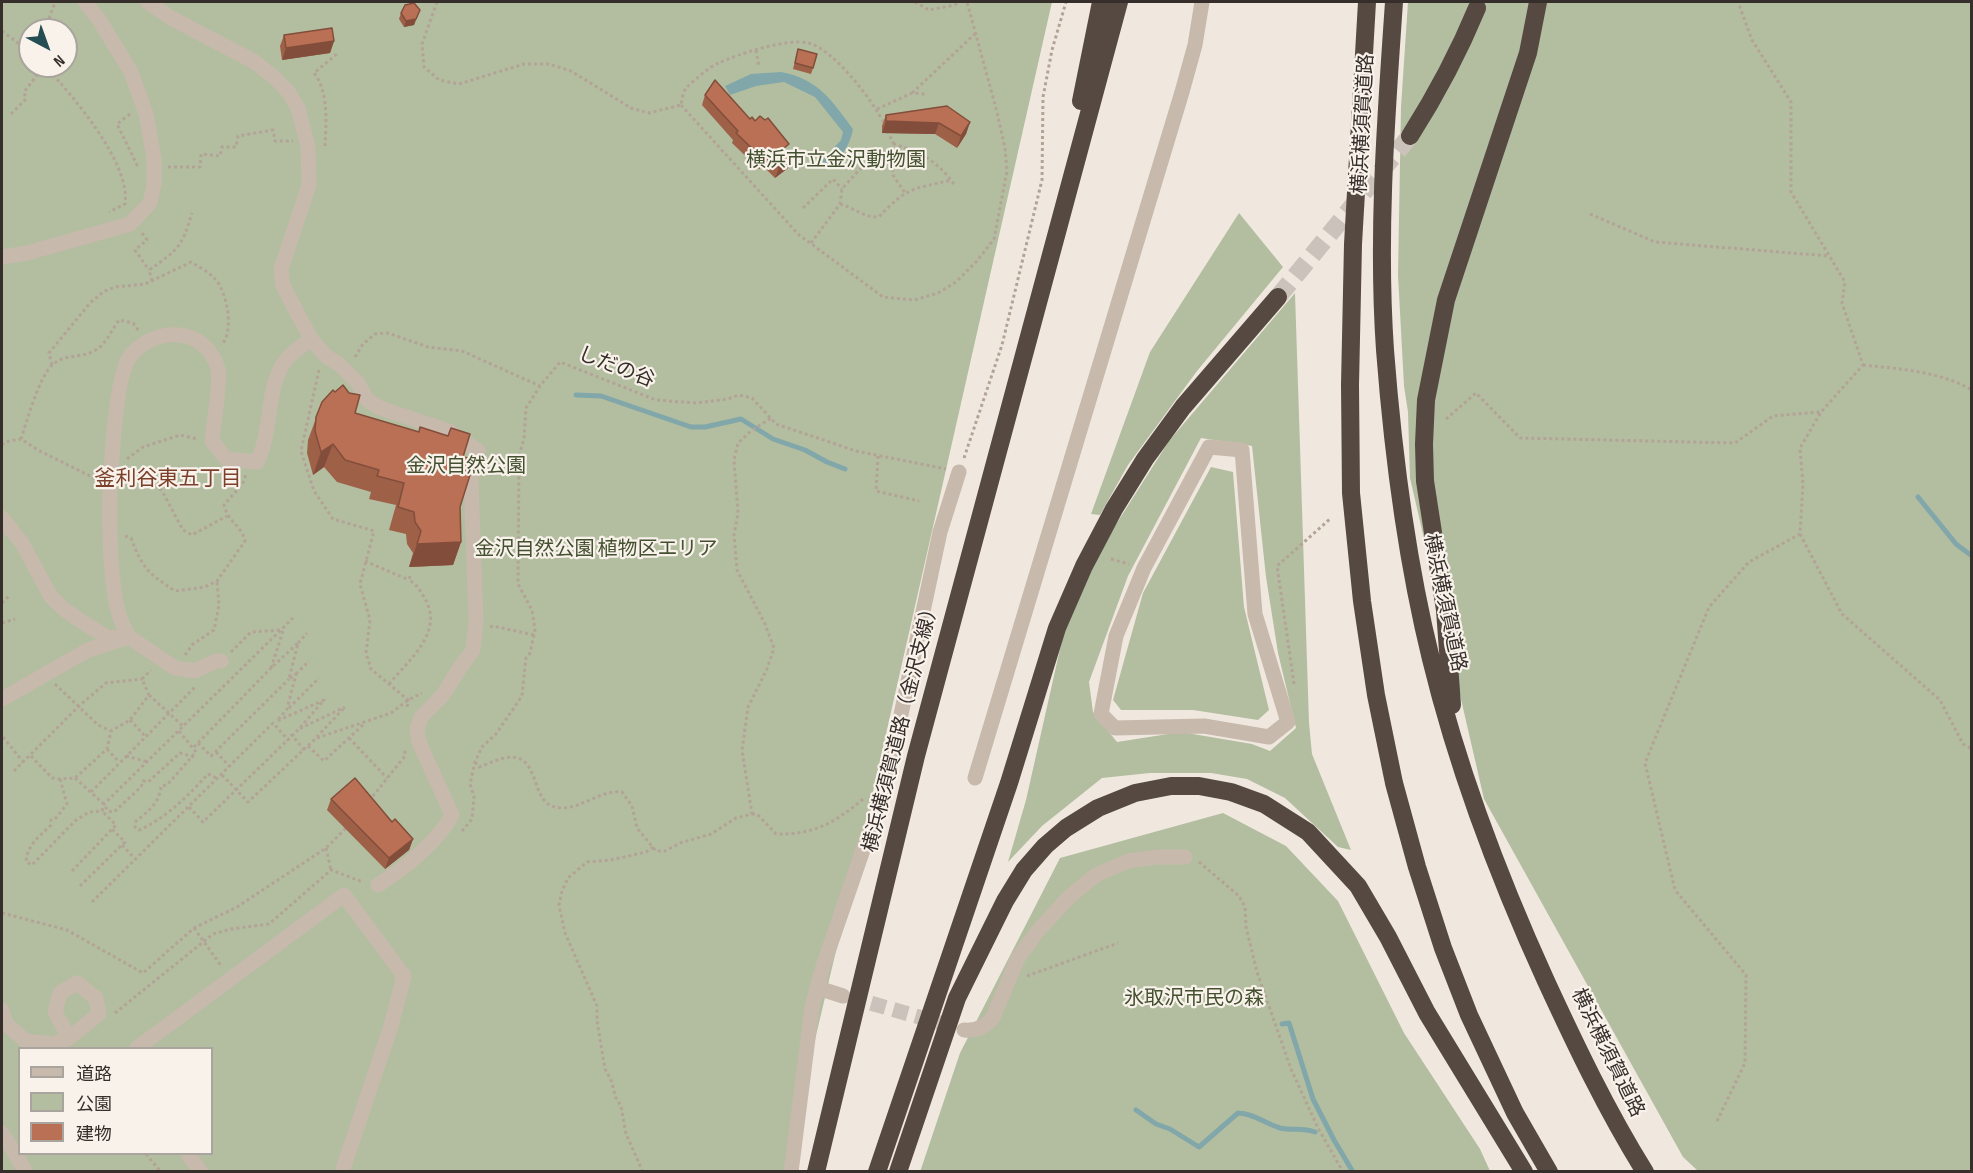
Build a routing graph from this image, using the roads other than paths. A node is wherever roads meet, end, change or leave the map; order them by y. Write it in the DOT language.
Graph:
graph roads {
  1 [pos="85,2"];
  2 [pos="148,2"];
  3 [pos="1101,2"];
  4 [pos="1119,2"];
  5 [pos="1202,2"];
  6 [pos="1367,2"];
  7 [pos="1394,2"];
  8 [pos="1538,2"];
  9 [pos="1477,9"];
  10 [pos="1410,136"];
  11 [pos="2,257"];
  12 [pos="1040,293"];
  13 [pos="1278,297"];
  14 [pos="311,339"];
  15 [pos="959,472"];
  16 [pos="2,518"];
  17 [pos="129,637"];
  18 [pos="221,661"];
  19 [pos="2,699"];
  20 [pos="1288,722"];
  21 [pos="1455,747"];
  22 [pos="975,778"];
  23 [pos="1185,857"];
  24 [pos="378,885"];
  25 [pos="818,988"];
  26 [pos="843,996"];
  27 [pos="2,1010"];
  28 [pos="964,1030"];
  29 [pos="69,1038"];
  30 [pos="138,1047"];
  31 [pos="2,1133"];
  32 [pos="189,1155"];
  33 [pos="26,1172"];
  34 [pos="201,1172"];
  35 [pos="342,1172"];
  36 [pos="791,1172"];
  37 [pos="816,1172"];
  38 [pos="877,1172"];
  39 [pos="898,1172"];
  40 [pos="1524,1172"];
  41 [pos="1549,1172"];
  42 [pos="1645,1172"];
  1 -- 11 [label="lane"];
  2 -- 14 [label="lane"];
  3 -- 12 [label="highway"];
  4 -- 12 [label="highway"];
  5 -- 22 [label="lane"];
  6 -- 41 [label="highway, 横浜横須賀道路"];
  7 -- 21 [label="highway, 横浜横須賀道路"];
  8 -- 21 [label="highway"];
  9 -- 10 [label="highway"];
  12 -- 37 [label="highway, 横浜横須賀道路（金沢支線）"];
  13 -- 38 [label="highway"];
  14 -- 17 [label="lane"];
  14 -- 24 [label="lane"];
  15 -- 25 [label="lane"];
  16 -- 17 [label="lane"];
  17 -- 18 [label="lane"];
  17 -- 19 [label="lane"];
  20 -- 20 [label="lane"];
  21 -- 42 [label="highway, 横浜横須賀道路"];
  23 -- 28 [label="lane"];
  25 -- 26 [label="lane"];
  25 -- 36 [label="lane"];
  27 -- 29 [label="lane"];
  30 -- 35 [label="lane"];
  31 -- 33 [label="lane"];
  32 -- 34 [label="lane"];
  39 -- 40 [label="highway"];
}
